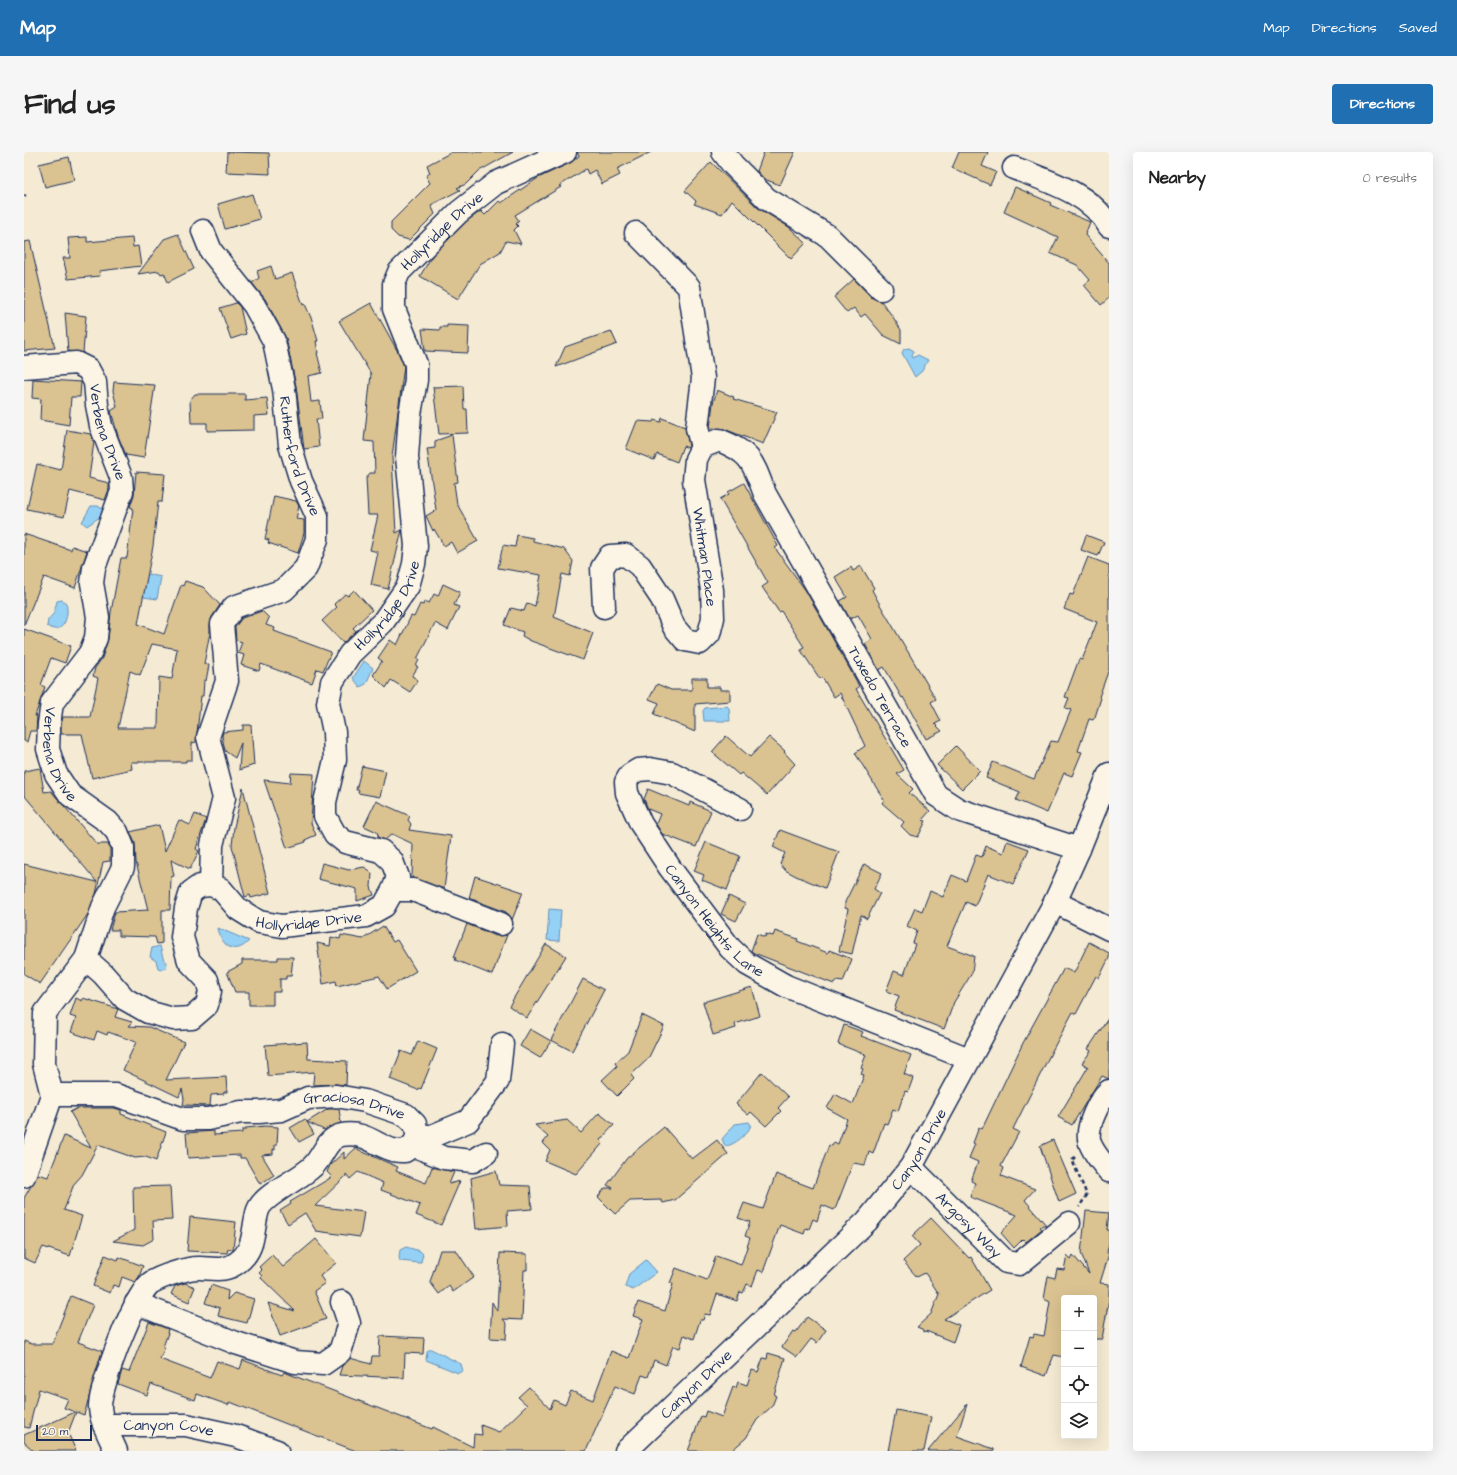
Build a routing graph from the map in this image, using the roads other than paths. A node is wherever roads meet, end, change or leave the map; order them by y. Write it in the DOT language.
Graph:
graph roads {
  1 [pos="565,152"];
  2 [pos="723,152"];
  3 [pos="1014,168"];
  4 [pos="1109,226"];
  5 [pos="203,231"];
  6 [pos="636,234"];
  7 [pos="881,289"];
  8 [pos="24,367"];
  9 [pos="702,447"];
  10 [pos="604,607"];
  11 [pos="1109,774"];
  12 [pos="740,810"];
  13 [pos="1080,850"];
  14 [pos="211,885"];
  15 [pos="393,890"];
  16 [pos="1055,902"];
  17 [pos="501,924"];
  18 [pos="1109,929"];
  19 [pos="86,959"];
  20 [pos="502,1044"];
  21 [pos="969,1059"];
  22 [pos="1109,1092"];
  23 [pos="52,1095"];
  24 [pos="415,1140"];
  25 [pos="486,1153"];
  26 [pos="911,1167"];
  27 [pos="1109,1171"];
  28 [pos="24,1176"];
  29 [pos="1069,1223"];
  30 [pos="342,1302"];
  31 [pos="136,1303"];
  32 [pos="104,1425"];
  33 [pos="116,1451"];
  34 [pos="277,1451"];
  35 [pos="626,1451"];
  1 -- 15 [label="street, Hollyridge Drive"];
  2 -- 7 [label="street"];
  3 -- 4 [label="street"];
  5 -- 14 [label="street, Rutherford Drive"];
  6 -- 9 [label="street"];
  8 -- 19 [label="street, Verbena Drive"];
  9 -- 10 [label="street, Whitman Place"];
  9 -- 13 [label="street, Tuxedo Terrace"];
  11 -- 13 [label="street, Canyon Drive"];
  12 -- 21 [label="street, Canyon Heights Lane"];
  13 -- 16 [label="street, Canyon Drive"];
  14 -- 15 [label="street, Hollyridge Drive"];
  14 -- 19 [label="street"];
  15 -- 17 [label="street"];
  16 -- 18 [label="street"];
  16 -- 21 [label="street, Canyon Drive"];
  19 -- 23 [label="street"];
  20 -- 24 [label="street"];
  21 -- 26 [label="street, Canyon Drive"];
  22 -- 27 [label="street"];
  23 -- 24 [label="street, Graciosa Drive"];
  23 -- 28 [label="street"];
  24 -- 25 [label="street"];
  24 -- 31 [label="street, Graciosa Drive"];
  26 -- 29 [label="street, Argosy Way"];
  26 -- 35 [label="street, Canyon Drive"];
  30 -- 31 [label="street"];
  31 -- 32 [label="street, Graciosa Drive"];
  32 -- 33 [label="street, Graciosa Drive"];
  32 -- 34 [label="street, Canyon Cove"];
}
